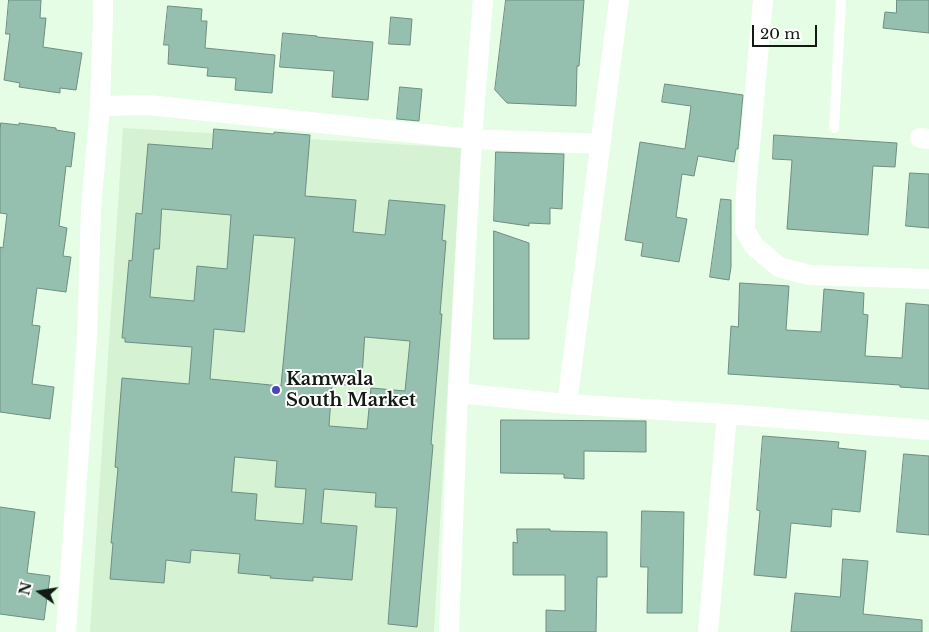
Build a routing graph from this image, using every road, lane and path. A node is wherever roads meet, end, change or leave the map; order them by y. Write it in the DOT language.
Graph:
graph roads {
  1 [pos="103,0"];
  2 [pos="483,0"];
  3 [pos="619,0"];
  4 [pos="763,0"];
  5 [pos="841,0"];
  6 [pos="100,106"];
  7 [pos="834,128"];
  8 [pos="472,139"];
  9 [pos="600,144"];
  10 [pos="929,279"];
  11 [pos="458,393"];
  12 [pos="567,404"];
  13 [pos="727,414"];
  14 [pos="929,430"];
  15 [pos="66,632"];
  16 [pos="448,632"];
  17 [pos="708,632"];
  1 -- 6 [label="street"];
  2 -- 8 [label="street"];
  3 -- 9 [label="street"];
  4 -- 10 [label="street"];
  5 -- 7 [label="lane"];
  6 -- 8 [label="street"];
  6 -- 15 [label="street"];
  8 -- 9 [label="street"];
  8 -- 11 [label="street"];
  9 -- 12 [label="street"];
  11 -- 12 [label="street"];
  11 -- 16 [label="street"];
  12 -- 13 [label="street"];
  13 -- 14 [label="street"];
  13 -- 17 [label="street"];
}
